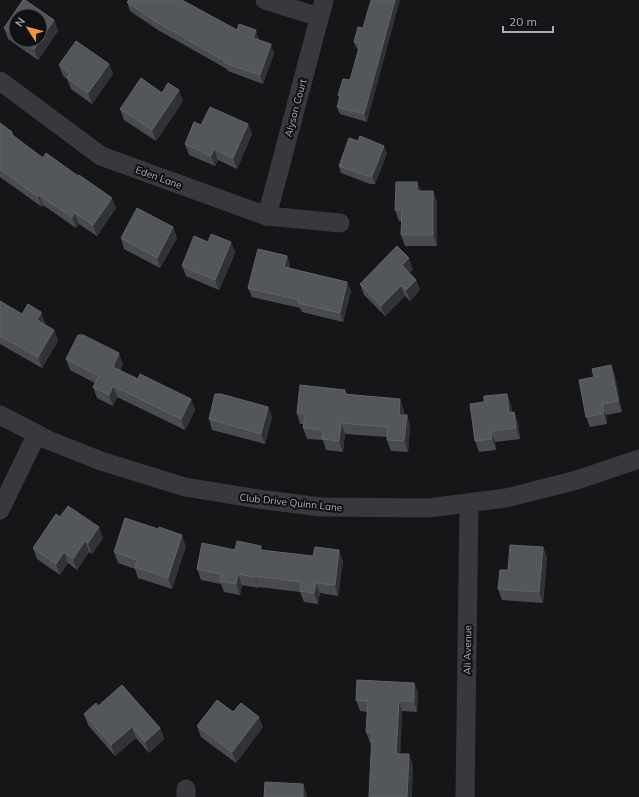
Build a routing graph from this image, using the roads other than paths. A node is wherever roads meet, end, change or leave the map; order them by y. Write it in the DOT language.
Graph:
graph roads {
  1 [pos="266,0"];
  2 [pos="322,8"];
  3 [pos="0,81"];
  4 [pos="267,216"];
  5 [pos="340,223"];
  6 [pos="0,415"];
  7 [pos="37,434"];
  8 [pos="639,459"];
  9 [pos="469,503"];
  10 [pos="0,510"];
  11 [pos="465,797"];
  1 -- 2 [label="street"];
  2 -- 4 [label="street, Alyson Court"];
  3 -- 4 [label="street, Eden Lane"];
  4 -- 5 [label="street, Eden Lane"];
  6 -- 7 [label="street, Club Drive Quinn Lane"];
  7 -- 9 [label="street, Club Drive Quinn Lane"];
  7 -- 10 [label="street"];
  8 -- 9 [label="street, Club Drive Quinn Lane"];
  9 -- 11 [label="street, Ali Avenue"];
}
